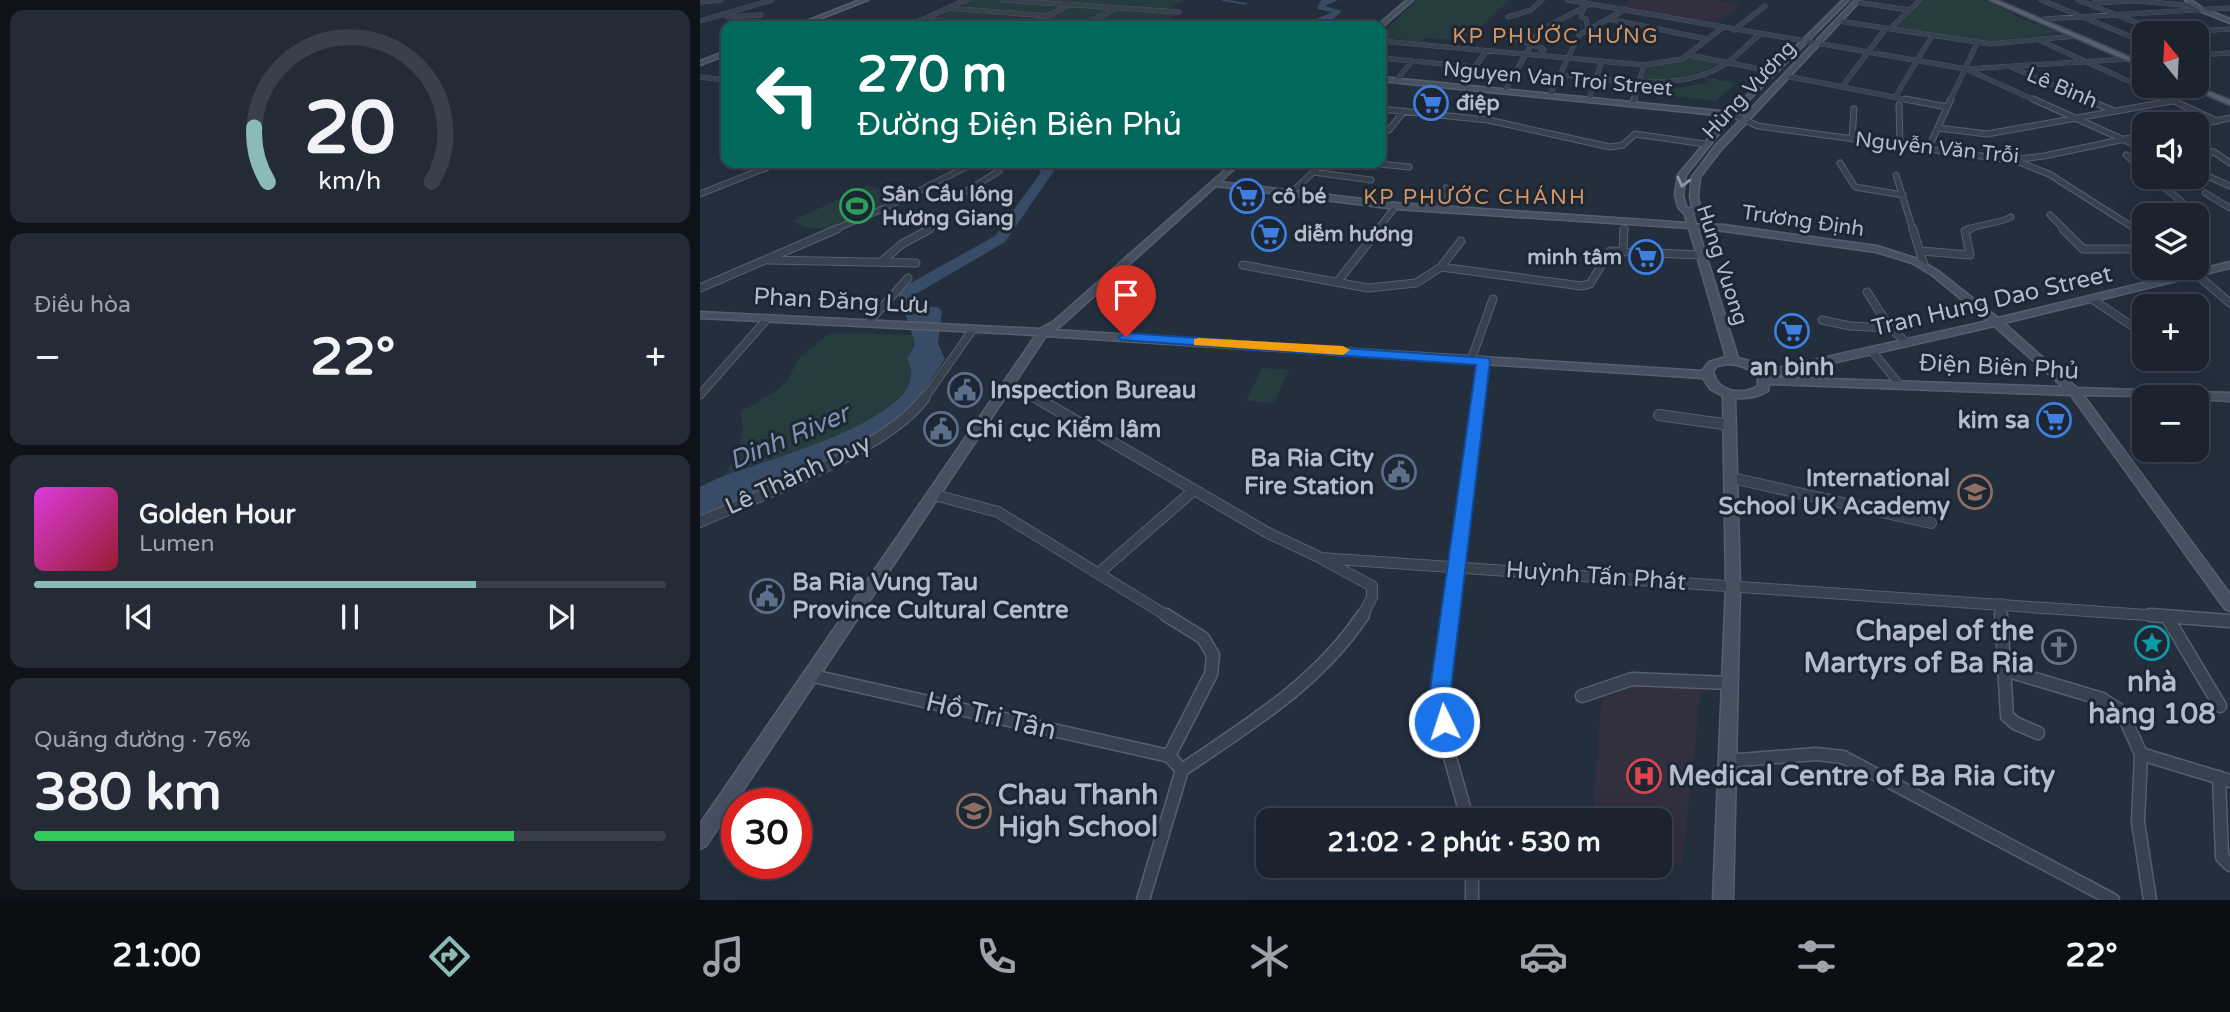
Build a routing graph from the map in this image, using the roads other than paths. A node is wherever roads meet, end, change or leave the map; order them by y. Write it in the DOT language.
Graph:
graph roads {
  1 [pos="721,0"];
  2 [pos="772,0"];
  3 [pos="865,0"];
  4 [pos="966,0"];
  5 [pos="1003,0"];
  6 [pos="1078,0"];
  7 [pos="1410,0"];
  8 [pos="1542,0"];
  9 [pos="1568,0"];
  10 [pos="1846,0"];
  11 [pos="1920,0"];
  12 [pos="1992,0"];
  13 [pos="2000,0"];
  14 [pos="2041,0"];
  15 [pos="2078,0"];
  16 [pos="2126,0"];
  17 [pos="2188,0"];
  18 [pos="1857,1"];
  19 [pos="2136,1"];
  20 [pos="700,2"];
  21 [pos="1070,4"];
  22 [pos="2088,4"];
  23 [pos="1585,5"];
  24 [pos="1765,6"];
  25 [pos="2195,6"];
  26 [pos="1116,8"];
  27 [pos="947,9"];
  28 [pos="2230,9"];
  29 [pos="1624,10"];
  30 [pos="1909,10"];
  31 [pos="2202,10"];
  32 [pos="1180,12"];
  33 [pos="761,15"];
  34 [pos="2115,15"];
  35 [pos="722,16"];
  36 [pos="1049,16"];
  37 [pos="2082,16"];
  38 [pos="714,17"];
  39 [pos="1508,17"];
  40 [pos="700,19"];
  41 [pos="1586,19"];
  42 [pos="1672,19"];
  43 [pos="2044,19"];
  44 [pos="921,20"];
  45 [pos="1606,20"];
  46 [pos="810,21"];
  47 [pos="935,21"];
  48 [pos="1039,21"];
  49 [pos="1093,21"];
  50 [pos="1384,21"];
  51 [pos="1839,21"];
  52 [pos="2132,21"];
  53 [pos="2230,21"];
  54 [pos="1721,27"];
  55 [pos="1588,29"];
  56 [pos="1888,29"];
  57 [pos="2230,29"];
  58 [pos="1656,30"];
  59 [pos="1734,30"];
  60 [pos="2209,30"];
  61 [pos="1494,33"];
  62 [pos="1760,34"];
  63 [pos="1932,36"];
  64 [pos="2074,36"];
  65 [pos="2132,37"];
  66 [pos="1707,39"];
  67 [pos="1520,40"];
  68 [pos="2038,40"];
  69 [pos="1386,41"];
  70 [pos="1805,42"];
  71 [pos="1978,43"];
  72 [pos="1531,44"];
  73 [pos="1816,44"];
  74 [pos="1486,51"];
  75 [pos="2209,51"];
  76 [pos="1498,52"];
  77 [pos="1868,52"];
  78 [pos="2216,53"];
  79 [pos="1526,54"];
  80 [pos="2209,54"];
  81 [pos="721,55"];
  82 [pos="1539,55"];
  83 [pos="1689,55"];
  84 [pos="2230,55"];
  85 [pos="1386,58"];
  86 [pos="1568,58"];
  87 [pos="2132,58"];
  88 [pos="2132,58"];
  89 [pos="1917,60"];
  90 [pos="1412,61"];
  91 [pos="1602,61"];
  92 [pos="2087,61"];
  93 [pos="2132,61"];
  94 [pos="700,63"];
  95 [pos="1727,63"];
  96 [pos="1644,65"];
  97 [pos="2010,66"];
  98 [pos="1475,67"];
  99 [pos="1966,69"];
  100 [pos="1775,72"];
  101 [pos="1561,75"];
  102 [pos="1786,76"];
  103 [pos="700,77"];
  104 [pos="1595,78"];
  105 [pos="721,79"];
  106 [pos="1386,79"];
  107 [pos="1396,80"];
  108 [pos="1639,82"];
  109 [pos="1462,87"];
  110 [pos="1842,87"];
  111 [pos="2209,90"];
  112 [pos="1505,91"];
  113 [pos="2209,93"];
  114 [pos="1550,95"];
  115 [pos="1895,97"];
  116 [pos="1589,99"];
  117 [pos="2172,101"];
  118 [pos="2230,101"];
  119 [pos="1633,103"];
  120 [pos="1899,106"];
  121 [pos="1947,107"];
  122 [pos="1386,109"];
  123 [pos="1854,109"];
  124 [pos="1404,111"];
  125 [pos="2114,111"];
  126 [pos="1732,114"];
  127 [pos="2073,118"];
  128 [pos="2230,118"];
  129 [pos="1744,121"];
  130 [pos="2217,121"];
  131 [pos="2209,123"];
  132 [pos="1938,128"];
  133 [pos="1386,131"];
  134 [pos="2132,137"];
  135 [pos="1852,139"];
  136 [pos="2122,139"];
  137 [pos="1705,144"];
  138 [pos="2132,144"];
  139 [pos="1900,145"];
  140 [pos="1928,149"];
  141 [pos="2209,150"];
  142 [pos="2126,155"];
  143 [pos="2010,160"];
  144 [pos="2132,160"];
  145 [pos="1840,163"];
  146 [pos="2230,163"];
  147 [pos="1386,165"];
  148 [pos="1409,167"];
  149 [pos="765,168"];
  150 [pos="965,168"];
  151 [pos="996,168"];
  152 [pos="1232,168"];
  153 [pos="1317,168"];
  154 [pos="1313,172"];
  155 [pos="1896,175"];
  156 [pos="2209,177"];
  157 [pos="1371,180"];
  158 [pos="1215,184"];
  159 [pos="2230,186"];
  160 [pos="1446,188"];
  161 [pos="2166,189"];
  162 [pos="967,191"];
  163 [pos="1292,192"];
  164 [pos="2205,193"];
  165 [pos="700,194"];
  166 [pos="1903,195"];
  167 [pos="2182,202"];
  168 [pos="1396,206"];
  169 [pos="2230,208"];
  170 [pos="1434,209"];
  171 [pos="2050,215"];
  172 [pos="2011,217"];
  173 [pos="1690,220"];
  174 [pos="942,222"];
  175 [pos="2132,227"];
  176 [pos="1624,228"];
  177 [pos="1461,241"];
  178 [pos="2132,249"];
  179 [pos="1623,251"];
  180 [pos="1921,251"];
  181 [pos="1701,255"];
  182 [pos="764,260"];
  183 [pos="881,262"];
  184 [pos="916,263"];
  185 [pos="1243,265"];
  186 [pos="1924,265"];
  187 [pos="2230,265"];
  188 [pos="1441,267"];
  189 [pos="2209,268"];
  190 [pos="908,278"];
  191 [pos="2161,280"];
  192 [pos="2203,280"];
  193 [pos="1338,281"];
  194 [pos="700,288"];
  195 [pos="1867,292"];
  196 [pos="1493,299"];
  197 [pos="2092,299"];
  198 [pos="2230,303"];
  199 [pos="700,315"];
  200 [pos="767,319"];
  201 [pos="1822,320"];
  202 [pos="1996,322"];
  203 [pos="869,324"];
  204 [pos="2132,326"];
  205 [pos="1890,328"];
  206 [pos="976,329"];
  207 [pos="1043,332"];
  208 [pos="1907,343"];
  209 [pos="1872,351"];
  210 [pos="1477,361"];
  211 [pos="1733,361"];
  212 [pos="1707,375"];
  213 [pos="1765,377"];
  214 [pos="1899,384"];
  215 [pos="1006,387"];
  216 [pos="2075,392"];
  217 [pos="1729,394"];
  218 [pos="700,395"];
  219 [pos="2230,397"];
  220 [pos="1659,415"];
  221 [pos="1730,425"];
  222 [pos="1732,478"];
  223 [pos="1194,490"];
  224 [pos="934,495"];
  225 [pos="700,522"];
  226 [pos="1931,523"];
  227 [pos="1321,558"];
  228 [pos="1458,566"];
  229 [pos="1100,572"];
  230 [pos="1733,586"];
  231 [pos="2000,604"];
  232 [pos="2230,605"];
  233 [pos="2167,617"];
  234 [pos="2230,621"];
  235 [pos="2005,670"];
  236 [pos="813,676"];
  237 [pos="1729,682"];
  238 [pos="1582,696"];
  239 [pos="2220,706"];
  240 [pos="2038,733"];
  241 [pos="2141,754"];
  242 [pos="1169,756"];
  243 [pos="1726,761"];
  244 [pos="1182,770"];
  245 [pos="2225,779"];
  246 [pos="1464,808"];
  247 [pos="700,840"];
  248 [pos="2230,865"];
  249 [pos="1472,878"];
  250 [pos="1143,900"];
  251 [pos="1472,900"];
  252 [pos="1723,900"];
  253 [pos="2113,900"];
  254 [pos="2150,900"];
  1 -- 20 [label="street"];
  2 -- 35 [label="street"];
  3 -- 46 [label="street"];
  4 -- 27 [label="street"];
  5 -- 21 [label="street"];
  6 -- 21 [label="street"];
  7 -- 50 [label="street"];
  8 -- 39 [label="street"];
  9 -- 23 [label="street"];
  10 -- 70 [label="street, Hùng Vương"];
  11 -- 30 [label="street"];
  12 -- 64 [label="main road"];
  13 -- 43 [label="main road"];
  14 -- 37 [label="street"];
  15 -- 22 [label="street"];
  16 -- 19 [label="street"];
  17 -- 25 [label="street"];
  18 -- 30 [label="street"];
  18 -- 51 [label="street, Hùng Vương"];
  19 -- 22 [label="street"];
  19 -- 25 [label="street"];
  21 -- 26 [label="street"];
  21 -- 36 [label="street"];
  22 -- 34 [label="street"];
  23 -- 29 [label="street"];
  23 -- 41 [label="street"];
  23 -- 72 [label="street"];
  24 -- 59 [label="street"];
  25 -- 31 [label="street"];
  26 -- 32 [label="street"];
  26 -- 49 [label="street"];
  27 -- 36 [label="street"];
  27 -- 44 [label="street"];
  28 -- 31 [label="street"];
  29 -- 42 [label="street"];
  29 -- 45 [label="street"];
  30 -- 56 [label="street"];
  31 -- 34 [label="street"];
  31 -- 53 [label="street"];
  33 -- 35 [label="street"];
  34 -- 37 [label="street"];
  34 -- 52 [label="street"];
  35 -- 38 [label="street"];
  36 -- 48 [label="street"];
  37 -- 43 [label="street"];
  37 -- 65 [label="street"];
  38 -- 40 [label="street"];
  41 -- 45 [label="street"];
  41 -- 55 [label="street"];
  42 -- 54 [label="street"];
  42 -- 58 [label="street"];
  43 -- 88 [label="main road"];
  44 -- 47 [label="street"];
  45 -- 55 [label="street"];
  45 -- 58 [label="street"];
  51 -- 56 [label="street"];
  51 -- 73 [label="street, Hùng Vương"];
  54 -- 59 [label="street"];
  54 -- 66 [label="street"];
  55 -- 86 [label="street"];
  56 -- 63 [label="street"];
  56 -- 77 [label="street"];
  57 -- 60 [label="street"];
  58 -- 66 [label="street"];
  59 -- 62 [label="street"];
  61 -- 67 [label="street"];
  62 -- 70 [label="street"];
  62 -- 95 [label="street"];
  63 -- 71 [label="street"];
  63 -- 89 [label="street"];
  64 -- 68 [label="street"];
  64 -- 87 [label="main road"];
  66 -- 83 [label="street"];
  67 -- 72 [label="street"];
  67 -- 76 [label="street"];
  68 -- 71 [label="street"];
  68 -- 92 [label="street"];
  69 -- 74 [label="street"];
  70 -- 73 [label="street"];
  70 -- 100 [label="street, Hùng Vương"];
  71 -- 99 [label="street"];
  72 -- 79 [label="street"];
  72 -- 82 [label="street"];
  73 -- 77 [label="street"];
  73 -- 102 [label="street, Hùng Vương"];
  74 -- 76 [label="street"];
  74 -- 98 [label="street"];
  75 -- 78 [label="street"];
  76 -- 79 [label="street"];
  77 -- 89 [label="street"];
  77 -- 110 [label="street"];
  78 -- 80 [label="street"];
  78 -- 84 [label="street"];
  79 -- 82 [label="street"];
  79 -- 112 [label="street"];
  81 -- 94 [label="street"];
  82 -- 86 [label="street"];
  83 -- 95 [label="street"];
  83 -- 96 [label="street"];
  85 -- 90 [label="street"];
  86 -- 91 [label="street"];
  86 -- 101 [label="street"];
  89 -- 99 [label="street"];
  89 -- 115 [label="street"];
  90 -- 98 [label="street"];
  90 -- 107 [label="street"];
  91 -- 96 [label="street"];
  91 -- 104 [label="street"];
  92 -- 93 [label="street"];
  92 -- 97 [label="street"];
  92 -- 117 [label="street"];
  95 -- 100 [label="street"];
  95 -- 108 [label="street"];
  96 -- 108 [label="street"];
  97 -- 99 [label="street"];
  97 -- 125 [label="street, Lê Bình"];
  98 -- 109 [label="street"];
  99 -- 121 [label="street"];
  99 -- 127 [label="street"];
  100 -- 126 [label="street, Hùng Vương"];
  101 -- 104 [label="street"];
  101 -- 114 [label="street"];
  102 -- 110 [label="street"];
  102 -- 129 [label="street, Hùng Vương"];
  103 -- 105 [label="street"];
  104 -- 108 [label="street"];
  104 -- 116 [label="street"];
  106 -- 107 [label="street, Nguyen Van Troi Street"];
  107 -- 109 [label="street, Nguyen Van Troi Street"];
  108 -- 119 [label="street"];
  109 -- 112 [label="street, Nguyen Van Troi Street"];
  110 -- 115 [label="street"];
  111 -- 118 [label="main road"];
  112 -- 114 [label="street, Nguyen Van Troi Street"];
  113 -- 118 [label="main road"];
  114 -- 116 [label="street, Nguyen Van Troi Street"];
  115 -- 121 [label="street"];
  116 -- 119 [label="street, Nguyen Van Troi Street"];
  117 -- 125 [label="street"];
  117 -- 130 [label="street"];
  119 -- 126 [label="street, Nguyen Van Troi Street"];
  120 -- 139 [label="street"];
  121 -- 132 [label="street"];
  122 -- 124 [label="street"];
  123 -- 135 [label="street"];
  124 -- 133 [label="street"];
  124 -- 137 [label="street"];
  125 -- 127 [label="street"];
  126 -- 129 [label="street, Nguyễn Văn Trỗi"];
  126 -- 137 [label="street, Hung Vuong"];
  127 -- 132 [label="street"];
  127 -- 136 [label="street"];
  128 -- 130 [label="street"];
  129 -- 135 [label="street, Nguyễn Văn Trỗi"];
  129 -- 173 [label="street, Hùng Vương"];
  130 -- 131 [label="street"];
  132 -- 140 [label="street"];
  134 -- 136 [label="street, Nguyễn Văn Trỗi"];
  135 -- 139 [label="street, Nguyễn Văn Trỗi"];
  136 -- 138 [label="street"];
  136 -- 143 [label="street, Nguyễn Văn Trỗi"];
  137 -- 173 [label="street, Hung Vuong, one-way"];
  139 -- 140 [label="street, Nguyễn Văn Trỗi"];
  140 -- 143 [label="street, Nguyễn Văn Trỗi"];
  141 -- 146 [label="street"];
  142 -- 144 [label="street"];
  143 -- 175 [label="street"];
  145 -- 166 [label="street"];
  147 -- 148 [label="street"];
  149 -- 165 [label="street"];
  150 -- 182 [label="street"];
  151 -- 162 [label="street"];
  152 -- 158 [label="street"];
  153 -- 154 [label="street"];
  154 -- 157 [label="street"];
  154 -- 163 [label="street"];
  155 -- 166 [label="street"];
  156 -- 159 [label="street"];
  158 -- 163 [label="street, Trương Định"];
  158 -- 207 [label="street"];
  160 -- 170 [label="street"];
  161 -- 167 [label="street"];
  163 -- 168 [label="street, Trương Định"];
  164 -- 169 [label="street"];
  166 -- 180 [label="street"];
  168 -- 170 [label="street, Trương Định"];
  168 -- 193 [label="street"];
  170 -- 173 [label="street, Trương Định"];
  171 -- 178 [label="street"];
  172 -- 180 [label="street"];
  173 -- 181 [label="street, Hung Vuong"];
  173 -- 186 [label="street, Trương Định"];
  174 -- 183 [label="street"];
  176 -- 179 [label="street"];
  177 -- 188 [label="street"];
  179 -- 181 [label="street"];
  179 -- 188 [label="street"];
  180 -- 186 [label="street"];
  181 -- 211 [label="street, Hung Vuong"];
  182 -- 183 [label="street"];
  182 -- 194 [label="street"];
  183 -- 184 [label="street"];
  185 -- 193 [label="street"];
  186 -- 202 [label="street, Trương Định"];
  187 -- 189 [label="street, Tran Hung Dao Street"];
  188 -- 193 [label="street"];
  190 -- 203 [label="street"];
  191 -- 197 [label="street, Tran Hung Dao Street"];
  192 -- 198 [label="street"];
  195 -- 205 [label="street"];
  196 -- 210 [label="street"];
  197 -- 202 [label="street, Tran Hung Dao Street"];
  197 -- 204 [label="street"];
  199 -- 200 [label="street, Phan Đăng Lưu"];
  200 -- 203 [label="street, Phan Đăng Lưu"];
  200 -- 218 [label="street"];
  201 -- 205 [label="street"];
  202 -- 208 [label="street, Tran Hung Dao Street"];
  202 -- 216 [label="street, Trương Định"];
  203 -- 206 [label="street, Phan Đăng Lưu"];
  205 -- 208 [label="street"];
  206 -- 207 [label="street, Phan Đăng Lưu"];
  206 -- 225 [label="street, Lê Thành Duy"];
  207 -- 210 [label="street, Phan Đăng Lưu"];
  207 -- 215 [label="street"];
  208 -- 209 [label="street, Tran Hung Dao Street"];
  209 -- 213 [label="street, Tran Hung Dao Street"];
  209 -- 214 [label="street"];
  210 -- 212 [label="street, Phan Đăng Lưu"];
  210 -- 228 [label="street"];
  211 -- 212 [label="street"];
  211 -- 213 [label="street"];
  212 -- 217 [label="street"];
  213 -- 214 [label="street, Điện Biên Phủ"];
  213 -- 217 [label="street"];
  214 -- 216 [label="street, Điện Biên Phủ"];
  215 -- 223 [label="street, Huỳnh Tấn Phát"];
  215 -- 224 [label="street"];
  216 -- 219 [label="street, Điện Biên Phủ"];
  216 -- 232 [label="street, Trương Định"];
  217 -- 221 [label="street"];
  220 -- 221 [label="street"];
  221 -- 222 [label="street"];
  222 -- 226 [label="street"];
  222 -- 230 [label="street"];
  223 -- 227 [label="street, Huỳnh Tấn Phát"];
  223 -- 229 [label="street"];
  224 -- 229 [label="street"];
  224 -- 236 [label="street"];
  227 -- 228 [label="street, Huỳnh Tấn Phát"];
  227 -- 244 [label="street"];
  228 -- 230 [label="street, Huỳnh Tấn Phát"];
  228 -- 246 [label="street"];
  229 -- 242 [label="street"];
  230 -- 231 [label="street, Huỳnh Tấn Phát"];
  230 -- 237 [label="street"];
  231 -- 233 [label="street, Huỳnh Tấn Phát"];
  231 -- 235 [label="street"];
  233 -- 234 [label="street, Huỳnh Tấn Phát"];
  233 -- 239 [label="street"];
  235 -- 240 [label="street"];
  235 -- 241 [label="street"];
  236 -- 242 [label="street, Hồ Tri Tân"];
  236 -- 247 [label="street"];
  237 -- 238 [label="street"];
  237 -- 243 [label="street"];
  241 -- 245 [label="street"];
  241 -- 254 [label="street"];
  242 -- 244 [label="street"];
  243 -- 252 [label="street"];
  243 -- 253 [label="street"];
  244 -- 250 [label="street"];
  245 -- 248 [label="street"];
  249 -- 251 [label="street"];
}
